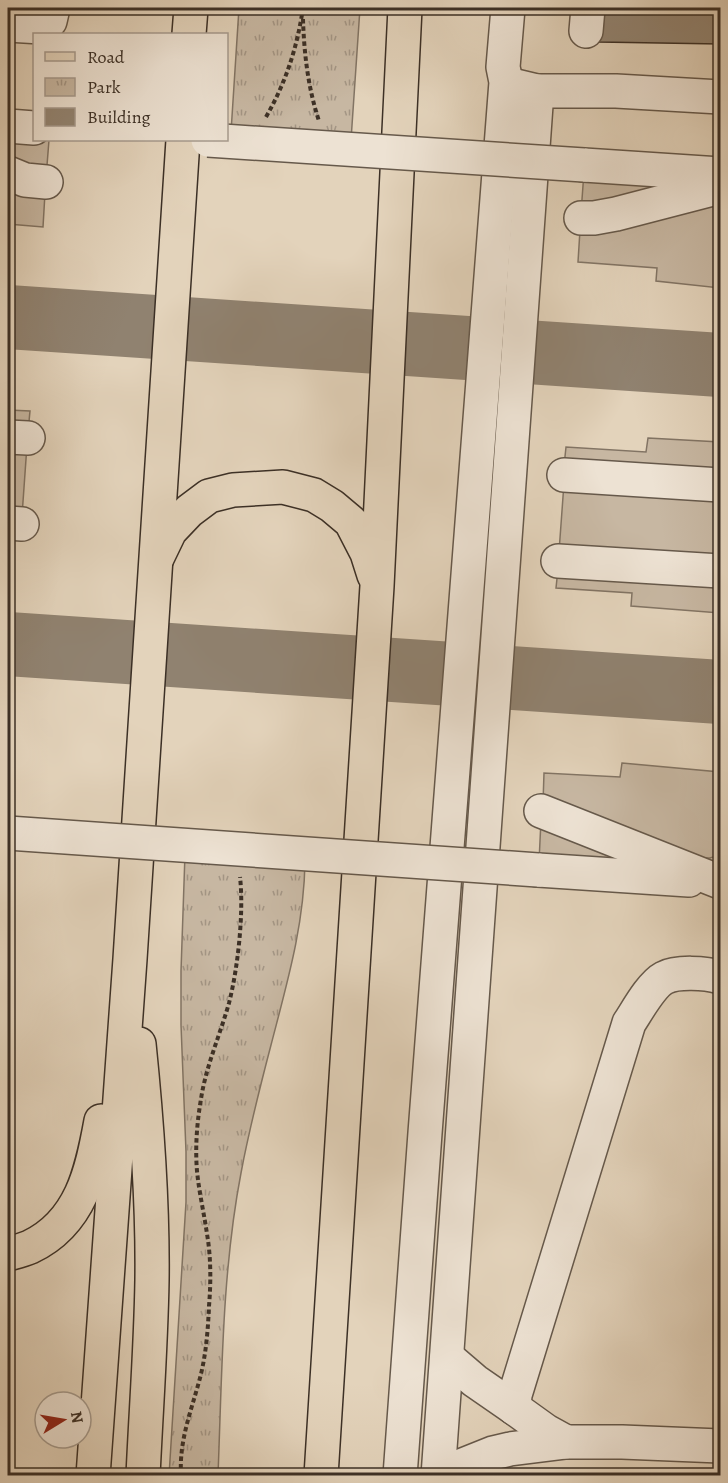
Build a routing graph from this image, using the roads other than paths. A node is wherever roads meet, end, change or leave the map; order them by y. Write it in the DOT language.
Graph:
graph roads {
  1 [pos="52,8"];
  2 [pos="191,8"];
  3 [pos="405,8"];
  4 [pos="508,8"];
  5 [pos="8,25"];
  6 [pos="189,33"];
  7 [pos="506,82"];
  8 [pos="537,91"];
  9 [pos="720,97"];
  10 [pos="8,126"];
  11 [pos="33,128"];
  12 [pos="183,141"];
  13 [pos="223,141"];
  14 [pos="8,173"];
  15 [pos="720,174"];
  16 [pos="46,182"];
  17 [pos="720,187"];
  18 [pos="581,218"];
  19 [pos="564,475"];
  20 [pos="720,485"];
  21 [pos="558,561"];
  22 [pos="155,562"];
  23 [pos="720,571"];
  24 [pos="377,586"];
  25 [pos="541,811"];
  26 [pos="8,833"];
  27 [pos="137,842"];
  28 [pos="720,882"];
  29 [pos="130,959"];
  30 [pos="720,976"];
  31 [pos="8,1254"];
  32 [pos="447,1357"];
  33 [pos="514,1408"];
  34 [pos="566,1442"];
  35 [pos="720,1446"];
  36 [pos="454,1472"];
  37 [pos="93,1476"];
  38 [pos="143,1476"];
  39 [pos="321,1476"];
  40 [pos="400,1476"];
  1 -- 5 [label="street"];
  2 -- 6 [label="main road"];
  3 -- 24 [label="main road"];
  4 -- 7 [label="street"];
  7 -- 8 [label="street"];
  7 -- 40 [label="street"];
  8 -- 9 [label="street"];
  8 -- 32 [label="street"];
  10 -- 11 [label="street"];
  12 -- 22 [label="main road"];
  13 -- 15 [label="street, bridge"];
  14 -- 16 [label="street"];
  17 -- 18 [label="street"];
  19 -- 20 [label="street"];
  21 -- 23 [label="street"];
  22 -- 24 [label="main road"];
  22 -- 27 [label="main road"];
  24 -- 39 [label="main road"];
  25 -- 28 [label="street"];
  26 -- 27 [label="street, bridge"];
  27 -- 28 [label="street, bridge"];
  27 -- 29 [label="main road"];
  29 -- 31 [label="main road"];
  29 -- 37 [label="main road"];
  29 -- 38 [label="main road"];
  30 -- 33 [label="street"];
  32 -- 33 [label="street"];
  32 -- 36 [label="street"];
  33 -- 34 [label="street"];
  34 -- 35 [label="street"];
  34 -- 36 [label="street"];
}
